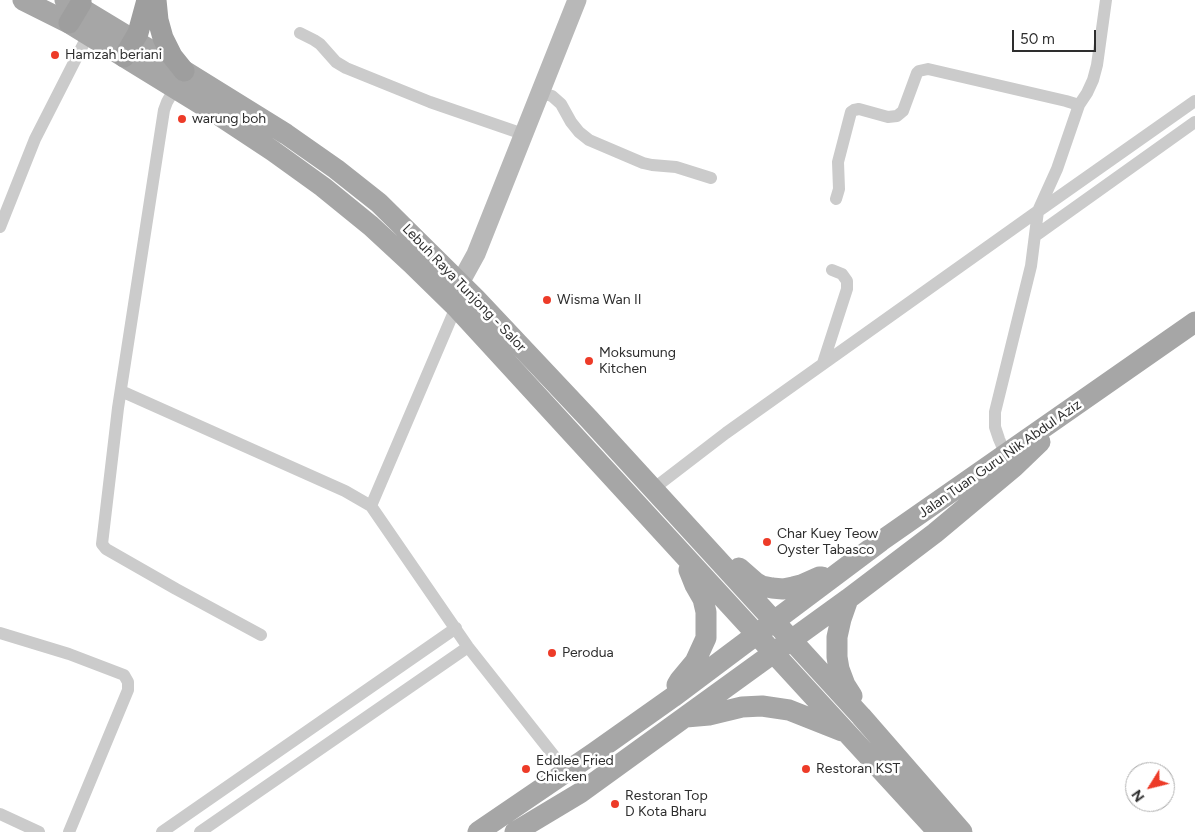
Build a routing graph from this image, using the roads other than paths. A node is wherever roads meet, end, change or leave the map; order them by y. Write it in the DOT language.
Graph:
graph roads {
  1 [pos="23,0"];
  2 [pos="148,0"];
  3 [pos="156,0"];
  4 [pos="577,0"];
  5 [pos="1106,2"];
  6 [pos="73,7"];
  7 [pos="300,34"];
  8 [pos="88,35"];
  9 [pos="129,48"];
  10 [pos="180,80"];
  11 [pos="541,93"];
  12 [pos="1195,101"];
  13 [pos="1079,105"];
  14 [pos="1195,122"];
  15 [pos="523,134"];
  16 [pos="711,178"];
  17 [pos="836,199"];
  18 [pos="1036,223"];
  19 [pos="0,227"];
  20 [pos="832,270"];
  21 [pos="460,283"];
  22 [pos="456,308"];
  23 [pos="1195,322"];
  24 [pos="824,363"];
  25 [pos="121,391"];
  26 [pos="1086,399"];
  27 [pos="1005,453"];
  28 [pos="653,489"];
  29 [pos="370,506"];
  30 [pos="704,543"];
  31 [pos="684,556"];
  32 [pos="835,576"];
  33 [pos="848,598"];
  34 [pos="774,621"];
  35 [pos="456,628"];
  36 [pos="0,633"];
  37 [pos="756,634"];
  38 [pos="261,635"];
  39 [pos="791,640"];
  40 [pos="468,646"];
  41 [pos="773,653"];
  42 [pos="673,697"];
  43 [pos="861,716"];
  44 [pos="684,717"];
  45 [pos="845,732"];
  46 [pos="566,771"];
  47 [pos="0,814"];
  48 [pos="39,832"];
  49 [pos="69,832"];
  50 [pos="162,832"];
  51 [pos="200,832"];
  52 [pos="478,832"];
  53 [pos="516,832"];
  54 [pos="938,832"];
  55 [pos="962,832"];
  1 -- 6 [label="main road"];
  2 -- 9 [label="highway"];
  3 -- 10 [label="highway"];
  4 -- 11 [label="main road"];
  5 -- 13 [label="street"];
  6 -- 8 [label="main road, Lebuh Raya Tunjong - Salor"];
  6 -- 9 [label="main road, Lebuh Raya Tunjong - Salor"];
  7 -- 15 [label="street"];
  8 -- 9 [label="main road, Lebuh Raya Tunjong - Salor"];
  8 -- 19 [label="street"];
  9 -- 10 [label="main road, Lebuh Raya Tunjong - Salor"];
  10 -- 21 [label="main road, Lebuh Raya Tunjong - Salor"];
  10 -- 22 [label="main road, Lebuh Raya Tunjong - Salor"];
  10 -- 25 [label="street"];
  11 -- 15 [label="main road"];
  11 -- 16 [label="street"];
  12 -- 18 [label="street"];
  13 -- 17 [label="street"];
  13 -- 18 [label="street"];
  14 -- 18 [label="street"];
  15 -- 21 [label="main road"];
  18 -- 24 [label="street"];
  18 -- 27 [label="street"];
  20 -- 24 [label="street"];
  21 -- 28 [label="main road, Lebuh Raya Tunjong - Salor"];
  22 -- 29 [label="street"];
  22 -- 31 [label="main road, Lebuh Raya Tunjong - Salor"];
  23 -- 26 [label="main road"];
  24 -- 28 [label="street"];
  25 -- 29 [label="street"];
  25 -- 38 [label="street"];
  26 -- 27 [label="main road, Jalan Tuan Guru Nik Abdul Aziz"];
  26 -- 33 [label="main road, Jalan Tuan Guru Nik Abdul Aziz"];
  27 -- 32 [label="main road, Jalan Tuan Guru Nik Abdul Aziz"];
  28 -- 30 [label="main road, Lebuh Raya Tunjong - Salor"];
  29 -- 35 [label="street"];
  30 -- 32 [label="main road"];
  30 -- 34 [label="main road, Lebuh Raya Tunjong - Salor"];
  31 -- 37 [label="main road, Lebuh Raya Tunjong - Salor"];
  31 -- 42 [label="main road"];
  32 -- 34 [label="main road, Jalan Tuan Guru Nik Abdul Aziz"];
  33 -- 39 [label="main road, Jalan Tuan Guru Nik Abdul Aziz"];
  33 -- 43 [label="main road"];
  34 -- 37 [label="main road, Jalan Tuan Guru Nik Abdul Aziz"];
  34 -- 39 [label="main road, Lebuh Raya Tunjong - Salor"];
  35 -- 40 [label="street"];
  35 -- 50 [label="street"];
  36 -- 49 [label="street"];
  37 -- 41 [label="main road, Lebuh Raya Tunjong - Salor"];
  37 -- 42 [label="main road, Jalan Tuan Guru Nik Abdul Aziz"];
  39 -- 41 [label="main road, Jalan Tuan Guru Nik Abdul Aziz"];
  39 -- 43 [label="main road, Lebuh Raya Tunjong - Salor"];
  40 -- 46 [label="street"];
  40 -- 51 [label="street"];
  41 -- 44 [label="main road, Jalan Tuan Guru Nik Abdul Aziz"];
  41 -- 45 [label="main road, Lebuh Raya Tunjong - Salor"];
  42 -- 46 [label="main road, Jalan Tuan Guru Nik Abdul Aziz"];
  43 -- 55 [label="main road"];
  44 -- 45 [label="main road"];
  44 -- 53 [label="main road, Jalan Tuan Guru Nik Abdul Aziz"];
  45 -- 54 [label="main road, Lebuh Raya Tunjong - Salor"];
  46 -- 52 [label="main road, Jalan Tuan Guru Nik Abdul Aziz"];
  47 -- 48 [label="street"];
}
